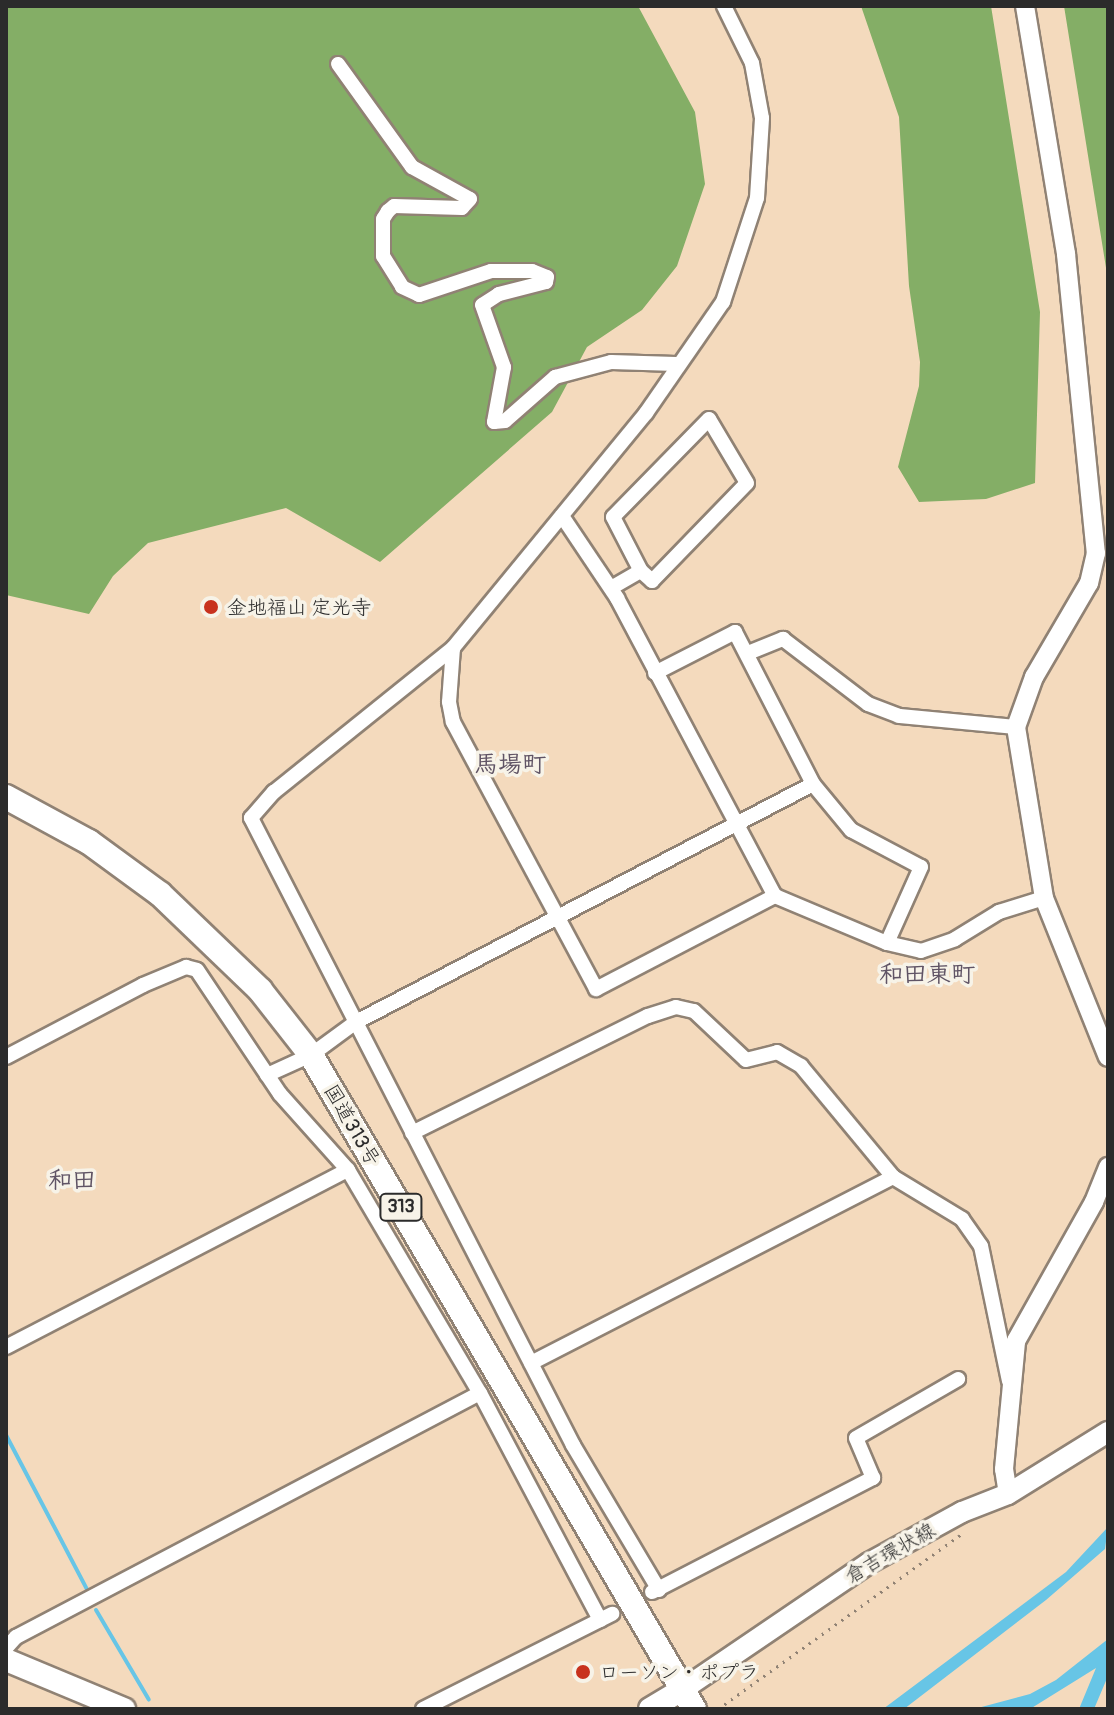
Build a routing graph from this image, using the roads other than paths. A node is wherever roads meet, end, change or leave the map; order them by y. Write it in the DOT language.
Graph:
graph roads {
  1 [pos="724,6"];
  2 [pos="1025,6"];
  3 [pos="338,64"];
  4 [pos="676,364"];
  5 [pos="562,516"];
  6 [pos="641,571"];
  7 [pos="611,588"];
  8 [pos="453,648"];
  9 [pos="748,653"];
  10 [pos="655,673"];
  11 [pos="1016,727"];
  12 [pos="813,784"];
  13 [pos="6,797"];
  14 [pos="737,826"];
  15 [pos="775,896"];
  16 [pos="1044,898"];
  17 [pos="556,918"];
  18 [pos="887,943"];
  19 [pos="356,1022"];
  20 [pos="311,1055"];
  21 [pos="6,1057"];
  22 [pos="1108,1057"];
  23 [pos="267,1075"];
  24 [pos="412,1133"];
  25 [pos="1108,1167"];
  26 [pos="348,1170"];
  27 [pos="893,1177"];
  28 [pos="6,1347"];
  29 [pos="531,1363"];
  30 [pos="958,1379"];
  31 [pos="1009,1381"];
  32 [pos="480,1393"];
  33 [pos="1108,1432"];
  34 [pos="1008,1494"];
  35 [pos="6,1648"];
  36 [pos="6,1660"];
  37 [pos="688,1699"];
  38 [pos="124,1709"];
  39 [pos="423,1709"];
  40 [pos="650,1709"];
  1 -- 4 [label="street"];
  2 -- 11 [label="street"];
  3 -- 4 [label="street"];
  4 -- 5 [label="street"];
  5 -- 7 [label="street"];
  5 -- 8 [label="street"];
  6 -- 6 [label="street"];
  6 -- 7 [label="street"];
  7 -- 10 [label="street"];
  8 -- 17 [label="street"];
  8 -- 19 [label="street"];
  9 -- 10 [label="street"];
  9 -- 11 [label="street"];
  9 -- 12 [label="street"];
  10 -- 14 [label="street"];
  11 -- 16 [label="street"];
  12 -- 14 [label="street"];
  12 -- 18 [label="street"];
  13 -- 20 [label="highway, 国道313号 / 313"];
  14 -- 15 [label="street"];
  14 -- 17 [label="street"];
  15 -- 17 [label="street"];
  15 -- 18 [label="street"];
  16 -- 18 [label="street"];
  16 -- 22 [label="street"];
  17 -- 19 [label="street"];
  19 -- 20 [label="street"];
  19 -- 24 [label="street"];
  20 -- 23 [label="street"];
  20 -- 37 [label="highway, 国道313号 / 313"];
  21 -- 23 [label="street"];
  23 -- 26 [label="street"];
  24 -- 27 [label="street"];
  24 -- 29 [label="street"];
  25 -- 31 [label="street"];
  26 -- 28 [label="street"];
  26 -- 32 [label="street"];
  27 -- 29 [label="street"];
  27 -- 31 [label="street"];
  29 -- 30 [label="street"];
  31 -- 34 [label="street"];
  32 -- 35 [label="street"];
  32 -- 39 [label="street"];
  33 -- 34 [label="main road, 倉吉環状線"];
  34 -- 37 [label="main road, 倉吉環状線"];
  36 -- 38 [label="main road"];
  37 -- 40 [label="main road"];
}
